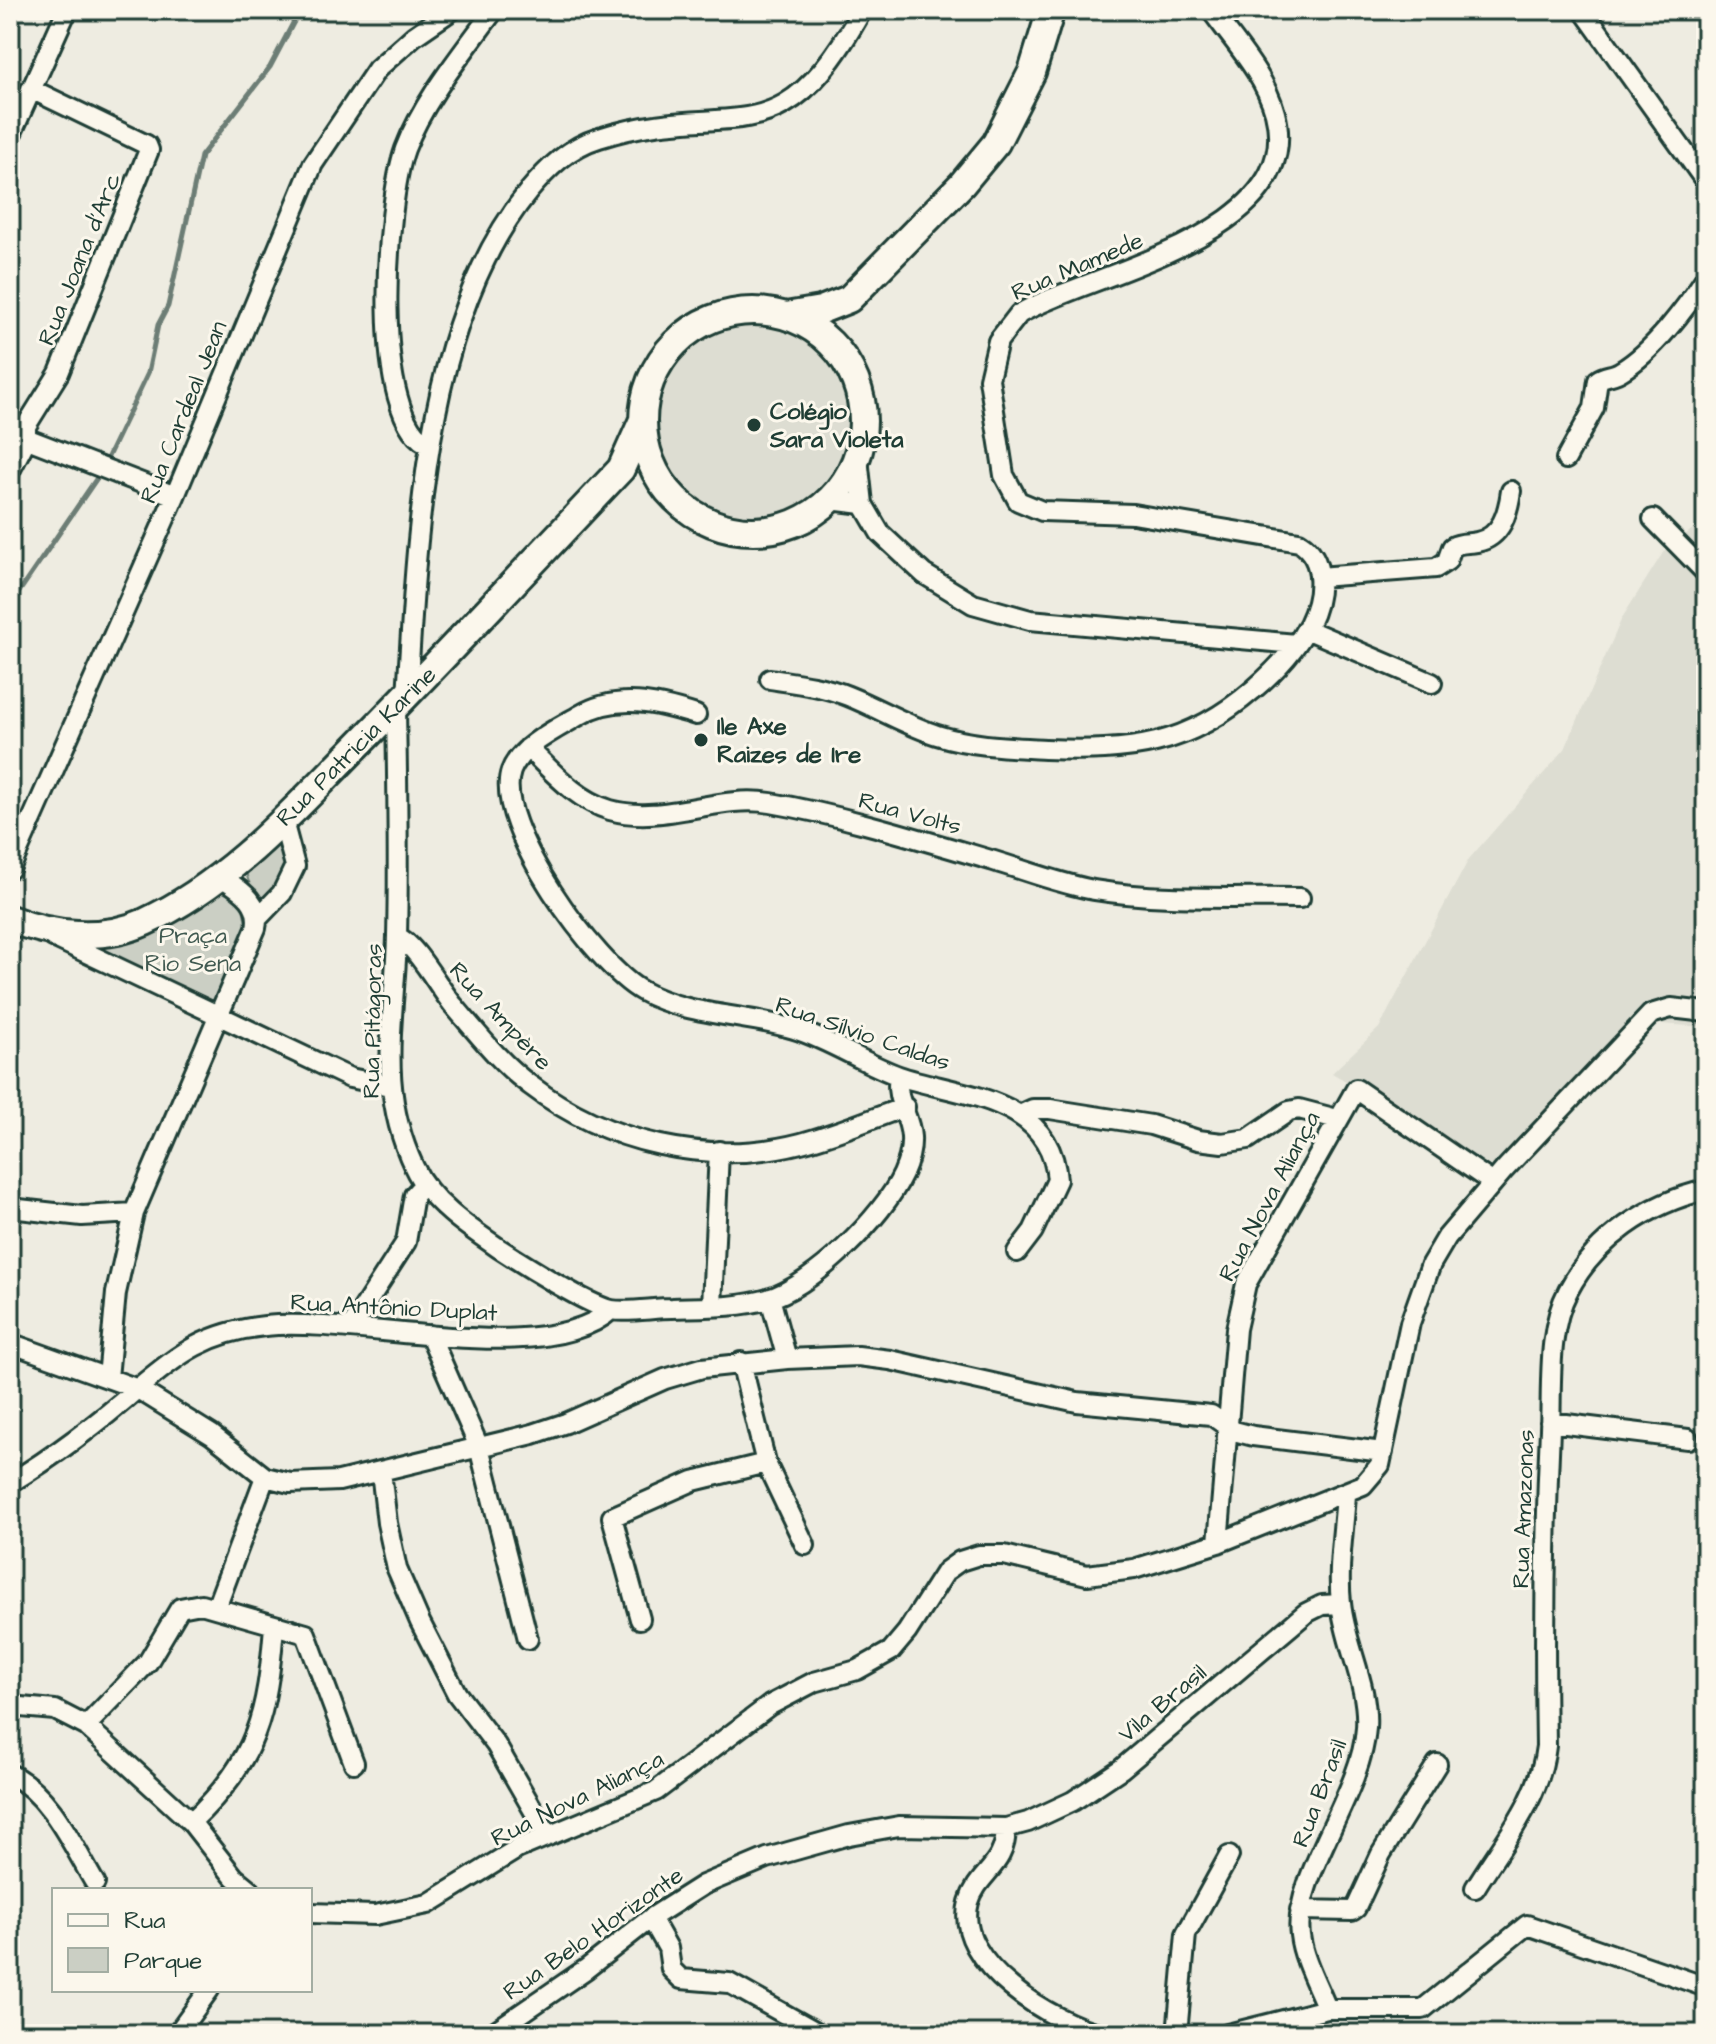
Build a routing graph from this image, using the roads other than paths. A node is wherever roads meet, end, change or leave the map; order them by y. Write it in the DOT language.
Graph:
graph roads {
  1 [pos="67,10"];
  2 [pos="452,10"];
  3 [pos="494,10"];
  4 [pos="862,10"];
  5 [pos="1051,10"];
  6 [pos="1211,10"];
  7 [pos="1583,10"];
  8 [pos="31,89"];
  9 [pos="10,137"];
  10 [pos="1706,182"];
  11 [pos="1706,277"];
  12 [pos="849,299"];
  13 [pos="786,316"];
  14 [pos="842,355"];
  15 [pos="642,422"];
  16 [pos="18,436"];
  17 [pos="430,445"];
  18 [pos="858,458"];
  19 [pos="1566,459"];
  20 [pos="652,467"];
  21 [pos="621,469"];
  22 [pos="10,471"];
  23 [pos="1511,491"];
  24 [pos="175,496"];
  25 [pos="830,500"];
  26 [pos="863,504"];
  27 [pos="1653,519"];
  28 [pos="1319,573"];
  29 [pos="1706,573"];
  30 [pos="1301,636"];
  31 [pos="770,679"];
  32 [pos="1432,683"];
  33 [pos="402,701"];
  34 [pos="696,715"];
  35 [pos="528,748"];
  36 [pos="283,821"];
  37 [pos="10,869"];
  38 [pos="220,876"];
  39 [pos="1300,898"];
  40 [pos="258,918"];
  41 [pos="10,919"];
  42 [pos="40,931"];
  43 [pos="397,937"];
  44 [pos="1706,1012"];
  45 [pos="220,1017"];
  46 [pos="899,1076"];
  47 [pos="390,1086"];
  48 [pos="905,1107"];
  49 [pos="1020,1115"];
  50 [pos="1337,1119"];
  51 [pos="719,1151"];
  52 [pos="1493,1183"];
  53 [pos="424,1184"];
  54 [pos="1706,1190"];
  55 [pos="10,1208"];
  56 [pos="134,1213"];
  57 [pos="1017,1252"];
  58 [pos="770,1298"];
  59 [pos="712,1306"];
  60 [pos="611,1310"];
  61 [pos="351,1327"];
  62 [pos="430,1335"];
  63 [pos="10,1343"];
  64 [pos="787,1359"];
  65 [pos="741,1362"];
  66 [pos="108,1378"];
  67 [pos="138,1389"];
  68 [pos="1550,1422"];
  69 [pos="1228,1425"];
  70 [pos="1688,1439"];
  71 [pos="479,1447"];
  72 [pos="1383,1452"];
  73 [pos="766,1463"];
  74 [pos="381,1471"];
  75 [pos="265,1477"];
  76 [pos="10,1483"];
  77 [pos="1346,1494"];
  78 [pos="1218,1543"];
  79 [pos="805,1545"];
  80 [pos="1341,1604"];
  81 [pos="216,1608"];
  82 [pos="640,1619"];
  83 [pos="274,1626"];
  84 [pos="528,1639"];
  85 [pos="10,1706"];
  86 [pos="86,1726"];
  87 [pos="354,1763"];
  88 [pos="1437,1764"];
  89 [pos="10,1774"];
  90 [pos="191,1822"];
  91 [pos="1006,1828"];
  92 [pos="547,1834"];
  93 [pos="1229,1856"];
  94 [pos="95,1883"];
  95 [pos="248,1888"];
  96 [pos="1475,1888"];
  97 [pos="1300,1910"];
  98 [pos="312,1913"];
  99 [pos="651,1918"];
  100 [pos="1706,1987"];
  101 [pos="208,1992"];
  102 [pos="1327,2009"];
  103 [pos="1264,2029"];
  104 [pos="177,2034"];
  105 [pos="491,2034"];
  106 [pos="820,2034"];
  107 [pos="1102,2034"];
  108 [pos="1177,2034"];
  109 [pos="1228,2034"];
  1 -- 8 [label="street"];
  2 -- 24 [label="street, Rua Cardeal Jean"];
  3 -- 17 [label="street"];
  4 -- 17 [label="street, Rua Pitágoras"];
  5 -- 12 [label="main road"];
  6 -- 28 [label="street, Rua Mamede"];
  7 -- 10 [label="street"];
  8 -- 9 [label="street"];
  8 -- 16 [label="street, Rua Joana d'Arc"];
  11 -- 19 [label="street"];
  12 -- 13 [label="main road"];
  12 -- 14 [label="main road"];
  13 -- 14 [label="main road"];
  13 -- 15 [label="main road"];
  14 -- 18 [label="main road"];
  15 -- 20 [label="main road"];
  15 -- 21 [label="main road, Rua Patricia Karine"];
  16 -- 22 [label="street, Rua Joana d'Arc"];
  16 -- 24 [label="street"];
  17 -- 33 [label="street, Rua Pitágoras"];
  18 -- 25 [label="main road"];
  18 -- 26 [label="street"];
  20 -- 21 [label="main road"];
  20 -- 25 [label="main road"];
  21 -- 33 [label="main road, Rua Patricia Karine"];
  23 -- 28 [label="street"];
  24 -- 37 [label="street, Rua Cardeal Jean"];
  25 -- 26 [label="street"];
  26 -- 30 [label="street"];
  27 -- 29 [label="street"];
  28 -- 30 [label="street"];
  30 -- 31 [label="street"];
  30 -- 32 [label="street"];
  33 -- 36 [label="main road, Rua Patricia Karine"];
  33 -- 43 [label="street, Rua Pitágoras"];
  34 -- 35 [label="street, Rua Sílvio Caldas"];
  35 -- 39 [label="street, Rua Volts"];
  35 -- 46 [label="street, Rua Sílvio Caldas"];
  36 -- 38 [label="main road, Rua Patricia Karine"];
  36 -- 40 [label="street"];
  38 -- 40 [label="street"];
  38 -- 42 [label="main road, Rua Patricia Karine"];
  40 -- 45 [label="street"];
  41 -- 42 [label="main road, Rua Patricia Karine"];
  42 -- 45 [label="street"];
  43 -- 47 [label="street, Rua Pitágoras"];
  43 -- 51 [label="street, Rua Ampère"];
  44 -- 52 [label="street"];
  45 -- 47 [label="street"];
  45 -- 56 [label="street"];
  46 -- 48 [label="street, Rua Pitágoras"];
  46 -- 49 [label="street, Rua Sílvio Caldas"];
  47 -- 53 [label="street, Rua Pitágoras"];
  48 -- 51 [label="street, Rua Ampère"];
  48 -- 58 [label="street, Rua Pitágoras"];
  49 -- 50 [label="street"];
  49 -- 57 [label="street"];
  50 -- 52 [label="street, Rua Nova Aliança"];
  50 -- 69 [label="street, Rua Nova Aliança"];
  51 -- 59 [label="street"];
  52 -- 72 [label="street"];
  53 -- 60 [label="street, Rua Pitágoras"];
  53 -- 61 [label="street"];
  54 -- 68 [label="street, Rua Amazonas"];
  55 -- 56 [label="street"];
  56 -- 66 [label="street"];
  58 -- 59 [label="street, Rua Pitágoras"];
  58 -- 64 [label="street"];
  59 -- 60 [label="street, Rua Pitágoras"];
  60 -- 62 [label="street, Rua Antônio Duplat"];
  61 -- 62 [label="street, Rua Antônio Duplat"];
  61 -- 67 [label="street, Rua Antônio Duplat"];
  62 -- 71 [label="street"];
  63 -- 66 [label="street"];
  64 -- 65 [label="street"];
  64 -- 69 [label="street"];
  65 -- 71 [label="street"];
  65 -- 73 [label="street"];
  66 -- 67 [label="street"];
  67 -- 75 [label="street"];
  67 -- 76 [label="street, Rua Antônio Duplat"];
  68 -- 70 [label="street"];
  68 -- 96 [label="street, Rua Amazonas"];
  69 -- 72 [label="street"];
  69 -- 78 [label="street, Rua Nova Aliança"];
  71 -- 74 [label="street"];
  71 -- 84 [label="street"];
  72 -- 77 [label="street, Rua Nova Aliança"];
  73 -- 79 [label="street"];
  73 -- 82 [label="street"];
  74 -- 75 [label="street"];
  74 -- 92 [label="street"];
  75 -- 81 [label="street"];
  77 -- 78 [label="street, Rua Nova Aliança"];
  77 -- 80 [label="street, Rua Brasil"];
  78 -- 92 [label="street, Rua Nova Aliança"];
  80 -- 91 [label="street, Vila Brasil"];
  80 -- 97 [label="street, Rua Brasil"];
  81 -- 83 [label="street"];
  81 -- 86 [label="street"];
  83 -- 87 [label="street"];
  83 -- 90 [label="street"];
  85 -- 86 [label="street"];
  86 -- 90 [label="street"];
  88 -- 97 [label="street"];
  89 -- 94 [label="street"];
  90 -- 95 [label="street"];
  91 -- 99 [label="street, Rua Belo Horizonte"];
  91 -- 107 [label="street"];
  92 -- 98 [label="street, Rua Nova Aliança"];
  93 -- 108 [label="street"];
  97 -- 102 [label="street, Rua Brasil"];
  99 -- 105 [label="street, Rua Belo Horizonte"];
  99 -- 106 [label="street"];
  100 -- 102 [label="street"];
  101 -- 104 [label="street"];
  102 -- 103 [label="street"];
  103 -- 109 [label="street"];
}
